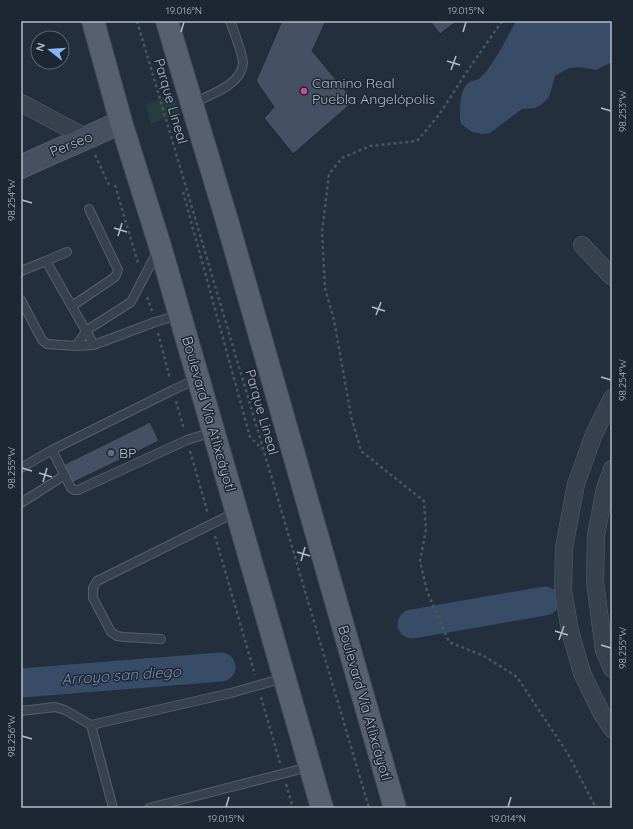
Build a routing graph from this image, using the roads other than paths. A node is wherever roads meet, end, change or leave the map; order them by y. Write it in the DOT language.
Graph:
graph roads {
  1 [pos="93,21"];
  2 [pos="167,21"];
  3 [pos="230,21"];
  4 [pos="21,103"];
  5 [pos="191,104"];
  6 [pos="121,122"];
  7 [pos="87,138"];
  8 [pos="21,167"];
  9 [pos="89,209"];
  10 [pos="582,245"];
  11 [pos="160,246"];
  12 [pos="67,252"];
  13 [pos="46,261"];
  14 [pos="21,271"];
  15 [pos="612,277"];
  16 [pos="21,300"];
  17 [pos="72,306"];
  18 [pos="180,315"];
  19 [pos="87,330"];
  20 [pos="94,345"];
  21 [pos="76,346"];
  22 [pos="198,379"];
  23 [pos="612,398"];
  24 [pos="213,431"];
  25 [pos="52,450"];
  26 [pos="21,468"];
  27 [pos="612,469"];
  28 [pos="65,475"];
  29 [pos="21,503"];
  30 [pos="236,512"];
  31 [pos="161,640"];
  32 [pos="612,669"];
  33 [pos="284,678"];
  34 [pos="21,711"];
  35 [pos="91,725"];
  36 [pos="612,729"];
  37 [pos="310,767"];
  38 [pos="113,808"];
  39 [pos="149,808"];
  40 [pos="322,808"];
  41 [pos="395,808"];
  1 -- 6 [label="main road, Boulevard Vía Atlixcáyotl"];
  2 -- 5 [label="main road, Boulevard Vía Atlixcáyotl"];
  3 -- 5 [label="lane"];
  4 -- 7 [label="street"];
  5 -- 41 [label="main road, Boulevard Vía Atlixcáyotl"];
  6 -- 7 [label="street, Perseo"];
  6 -- 11 [label="main road, Boulevard Vía Atlixcáyotl"];
  7 -- 8 [label="street, Perseo"];
  9 -- 17 [label="lane"];
  10 -- 15 [label="street"];
  11 -- 18 [label="main road, Boulevard Vía Atlixcáyotl"];
  11 -- 19 [label="lane"];
  12 -- 13 [label="lane"];
  13 -- 14 [label="lane"];
  13 -- 17 [label="lane"];
  16 -- 21 [label="lane"];
  17 -- 19 [label="lane"];
  18 -- 20 [label="lane"];
  18 -- 22 [label="main road, Boulevard Vía Atlixcáyotl"];
  19 -- 20 [label="lane"];
  19 -- 21 [label="lane"];
  20 -- 21 [label="lane"];
  22 -- 24 [label="main road, Boulevard Vía Atlixcáyotl"];
  22 -- 25 [label="lane"];
  23 -- 36 [label="street"];
  24 -- 28 [label="lane"];
  24 -- 30 [label="main road, Boulevard Vía Atlixcáyotl"];
  25 -- 26 [label="lane"];
  25 -- 28 [label="lane"];
  27 -- 32 [label="street"];
  28 -- 29 [label="lane"];
  30 -- 31 [label="lane"];
  30 -- 33 [label="main road, Boulevard Vía Atlixcáyotl"];
  33 -- 35 [label="lane"];
  33 -- 37 [label="main road, Boulevard Vía Atlixcáyotl"];
  34 -- 35 [label="lane"];
  35 -- 38 [label="lane"];
  37 -- 39 [label="lane"];
  37 -- 40 [label="main road, Boulevard Vía Atlixcáyotl"];
}
